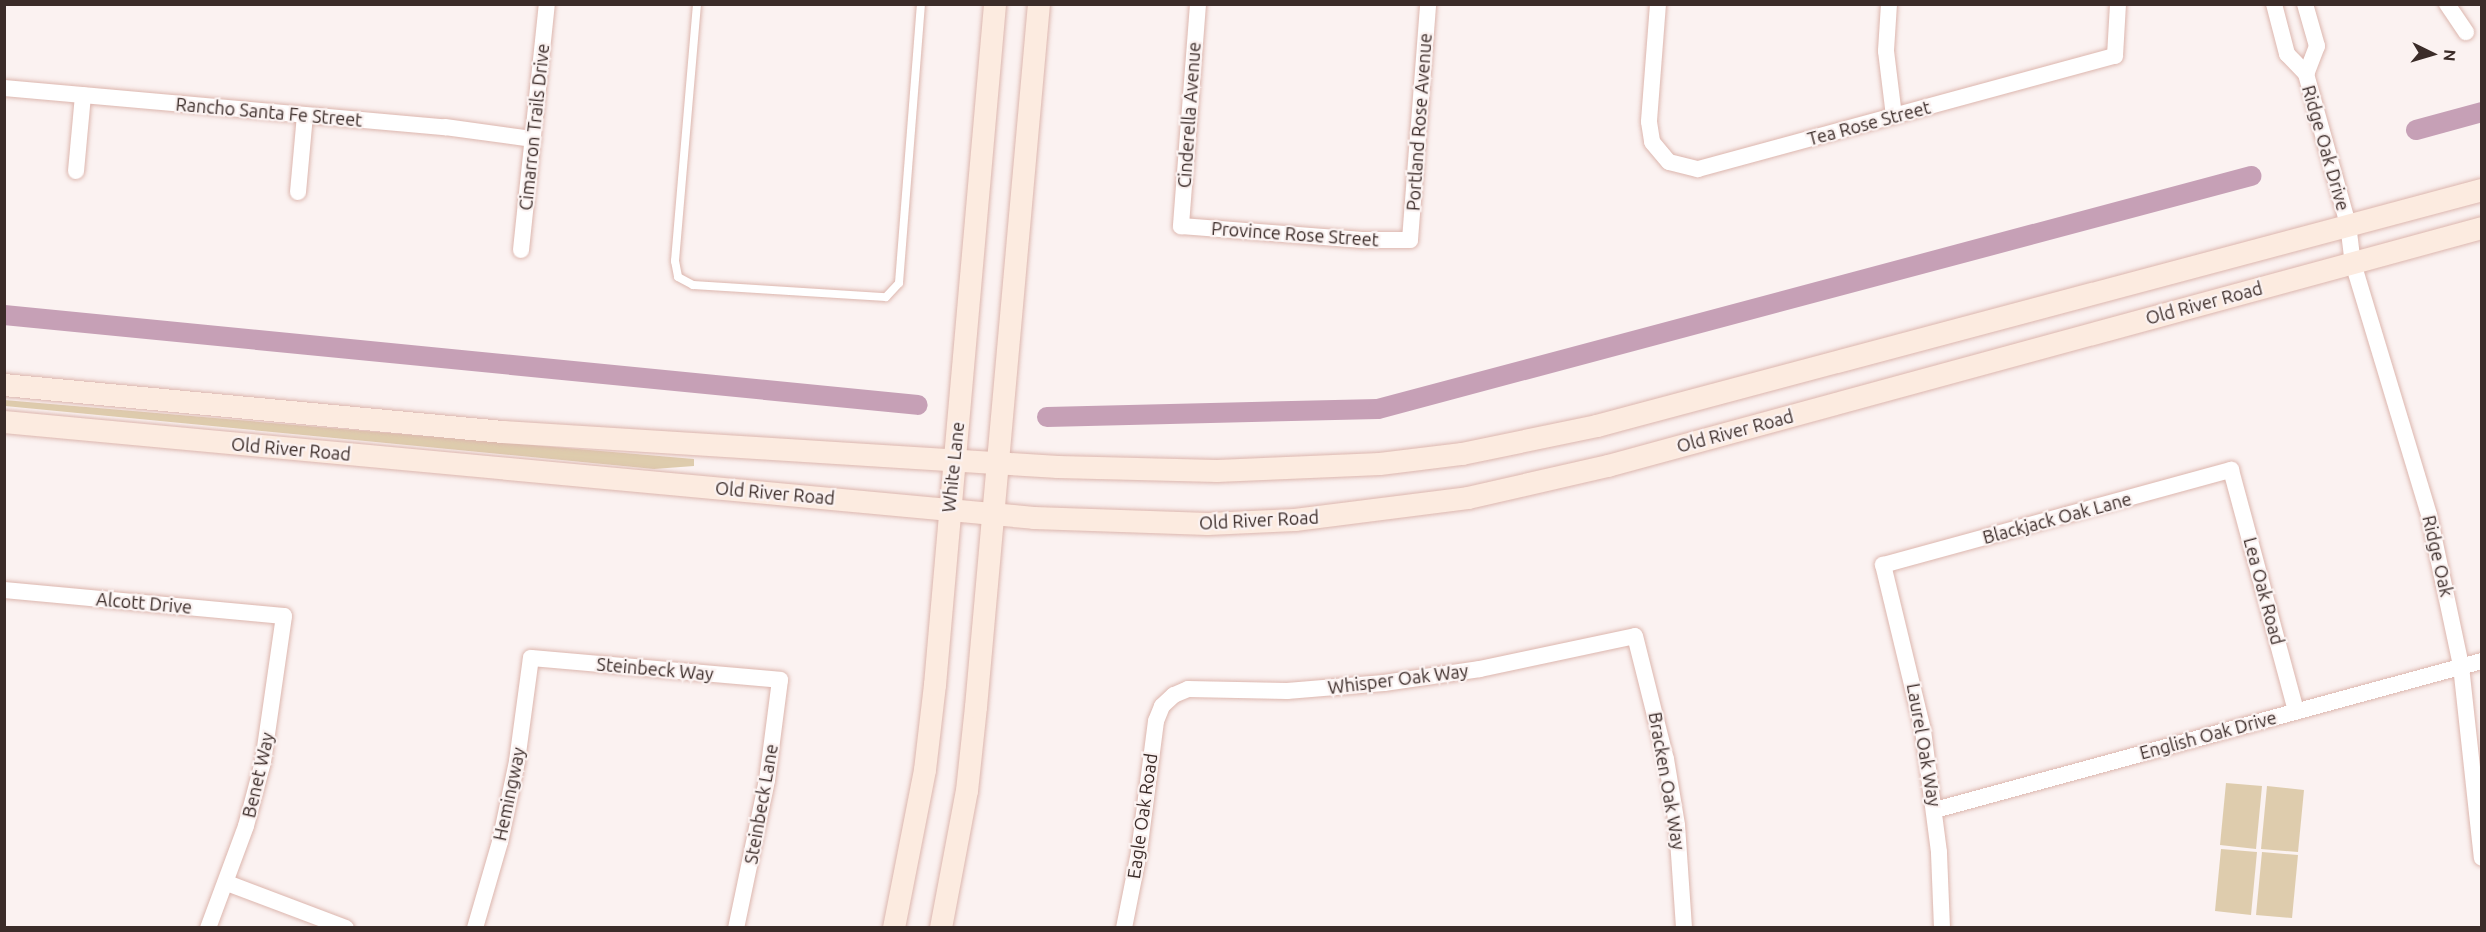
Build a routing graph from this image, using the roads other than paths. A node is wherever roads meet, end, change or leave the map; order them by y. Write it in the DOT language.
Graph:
graph roads {
  1 [pos="547,4"];
  2 [pos="697,4"];
  3 [pos="921,4"];
  4 [pos="995,4"];
  5 [pos="1026,4"];
  6 [pos="1039,4"];
  7 [pos="1198,4"];
  8 [pos="1428,4"];
  9 [pos="1658,4"];
  10 [pos="1889,4"];
  11 [pos="2118,4"];
  12 [pos="2274,4"];
  13 [pos="2305,4"];
  14 [pos="2447,4"];
  15 [pos="2466,32"];
  16 [pos="1034,54"];
  17 [pos="2306,74"];
  18 [pos="4,88"];
  19 [pos="83,95"];
  20 [pos="305,115"];
  21 [pos="1894,116"];
  22 [pos="533,139"];
  23 [pos="76,171"];
  24 [pos="2481,190"];
  25 [pos="298,192"];
  26 [pos="2348,224"];
  27 [pos="1181,226"];
  28 [pos="2481,228"];
  29 [pos="1410,240"];
  30 [pos="522,250"];
  31 [pos="2353,263"];
  32 [pos="4,386"];
  33 [pos="4,422"];
  34 [pos="954,458"];
  35 [pos="998,462"];
  36 [pos="2231,470"];
  37 [pos="949,509"];
  38 [pos="993,513"];
  39 [pos="1883,565"];
  40 [pos="4,590"];
  41 [pos="284,616"];
  42 [pos="1635,636"];
  43 [pos="531,658"];
  44 [pos="2481,661"];
  45 [pos="2461,666"];
  46 [pos="780,680"];
  47 [pos="1162,706"];
  48 [pos="2296,711"];
  49 [pos="1935,810"];
  50 [pos="2481,858"];
  51 [pos="227,883"];
  52 [pos="208,927"];
  53 [pos="346,927"];
  54 [pos="475,927"];
  55 [pos="736,927"];
  56 [pos="894,927"];
  57 [pos="941,927"];
  58 [pos="1124,927"];
  59 [pos="1684,927"];
  60 [pos="1942,927"];
  1 -- 22 [label="street, Cimarron Trails Drive"];
  2 -- 3 [label="lane"];
  4 -- 34 [label="main road, White Lane"];
  5 -- 16 [label="main road"];
  6 -- 16 [label="main road"];
  7 -- 27 [label="street, Cinderella Avenue"];
  8 -- 29 [label="street, Portland Rose Avenue"];
  9 -- 21 [label="street, Tea Rose Street"];
  10 -- 21 [label="street"];
  11 -- 21 [label="street, Tea Rose Street"];
  12 -- 17 [label="street, Ridge Oak Drive"];
  13 -- 17 [label="street"];
  14 -- 15 [label="street"];
  16 -- 35 [label="main road"];
  17 -- 26 [label="street, Ridge Oak Drive"];
  18 -- 19 [label="street, Rancho Santa Fe Street"];
  19 -- 20 [label="street, Rancho Santa Fe Street"];
  19 -- 23 [label="street"];
  20 -- 22 [label="street, Rancho Santa Fe Street"];
  20 -- 25 [label="street"];
  22 -- 30 [label="street, Cimarron Trails Drive"];
  24 -- 26 [label="main road, Old River Road"];
  26 -- 31 [label="street, Ridge Oak Drive"];
  26 -- 35 [label="main road, Old River Road"];
  27 -- 29 [label="street, Province Rose Street"];
  28 -- 31 [label="main road, Old River Road"];
  31 -- 38 [label="main road, Old River Road"];
  31 -- 45 [label="street, Ridge Oak"];
  32 -- 34 [label="main road, Old River Road"];
  33 -- 37 [label="main road, Old River Road"];
  34 -- 35 [label="main road, Old River Road"];
  34 -- 37 [label="main road, White Lane"];
  35 -- 38 [label="main road"];
  36 -- 39 [label="street, Blackjack Oak Lane"];
  36 -- 48 [label="street, Lea Oak Road"];
  37 -- 38 [label="main road, Old River Road"];
  37 -- 56 [label="main road, White Lane"];
  38 -- 57 [label="main road"];
  39 -- 49 [label="street, Laurel Oak Way"];
  40 -- 41 [label="street, Alcott Drive"];
  41 -- 51 [label="street, Benet Way"];
  42 -- 47 [label="street, Whisper Oak Way"];
  42 -- 59 [label="street, Bracken Oak Way"];
  43 -- 46 [label="street, Steinbeck Way"];
  43 -- 54 [label="street, Hemingway"];
  44 -- 45 [label="street, English Oak Drive"];
  45 -- 48 [label="street, English Oak Drive"];
  45 -- 50 [label="street, Ridge Oak"];
  46 -- 55 [label="street, Steinbeck Lane"];
  47 -- 58 [label="street, Eagle Oak Road"];
  48 -- 49 [label="street, English Oak Drive"];
  49 -- 60 [label="street, Laurel Oak Way"];
  51 -- 52 [label="street, Benet Way"];
  51 -- 53 [label="street"];
}
